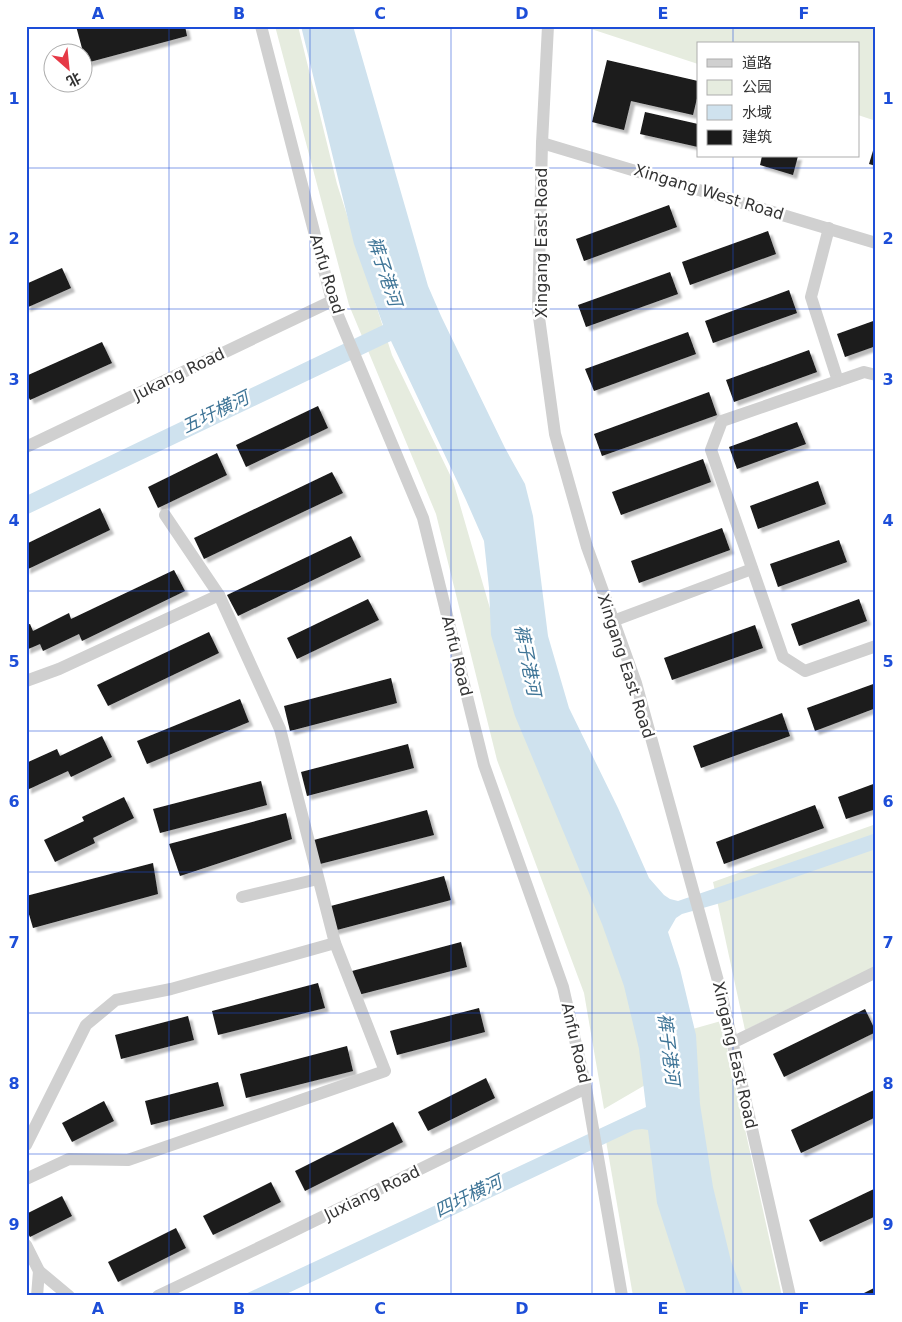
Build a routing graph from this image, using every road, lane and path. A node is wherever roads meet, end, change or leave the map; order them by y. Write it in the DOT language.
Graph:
graph roads {
  1 [pos="261,26"];
  2 [pos="548,26"];
  3 [pos="542,142"];
  4 [pos="829,228"];
  5 [pos="876,242"];
  6 [pos="332,301"];
  7 [pos="876,375"];
  8 [pos="838,381"];
  9 [pos="26,447"];
  10 [pos="165,515"];
  11 [pos="752,569"];
  12 [pos="219,595"];
  13 [pos="613,621"];
  14 [pos="876,646"];
  15 [pos="26,682"];
  16 [pos="318,879"];
  17 [pos="242,897"];
  18 [pos="335,943"];
  19 [pos="876,972"];
  20 [pos="734,1042"];
  21 [pos="586,1088"];
  22 [pos="26,1145"];
  23 [pos="26,1179"];
  24 [pos="26,1245"];
  25 [pos="39,1271"];
  26 [pos="37,1296"];
  27 [pos="69,1296"];
  28 [pos="158,1296"];
  29 [pos="622,1296"];
  30 [pos="790,1296"];
  1 -- 6 [label="street, Anfu Road"];
  2 -- 3 [label="street, Xingang East Road"];
  3 -- 4 [label="street, Xingang West Road"];
  3 -- 13 [label="street, Xingang East Road"];
  4 -- 5 [label="street, Xingang West Road"];
  4 -- 8 [label="street"];
  6 -- 9 [label="street, Jukang Road"];
  6 -- 21 [label="street, Anfu Road"];
  7 -- 8 [label="street"];
  8 -- 11 [label="street"];
  10 -- 12 [label="street"];
  11 -- 13 [label="street"];
  11 -- 14 [label="street"];
  12 -- 15 [label="street"];
  12 -- 16 [label="street"];
  13 -- 20 [label="street, Xingang East Road"];
  16 -- 17 [label="street"];
  16 -- 18 [label="street"];
  18 -- 22 [label="street"];
  18 -- 23 [label="street"];
  19 -- 20 [label="street"];
  20 -- 30 [label="street, Xingang East Road"];
  21 -- 28 [label="street, Juxiang Road"];
  21 -- 29 [label="street, Anfu Road"];
  24 -- 25 [label="street"];
  25 -- 26 [label="street"];
  25 -- 27 [label="street"];
}
